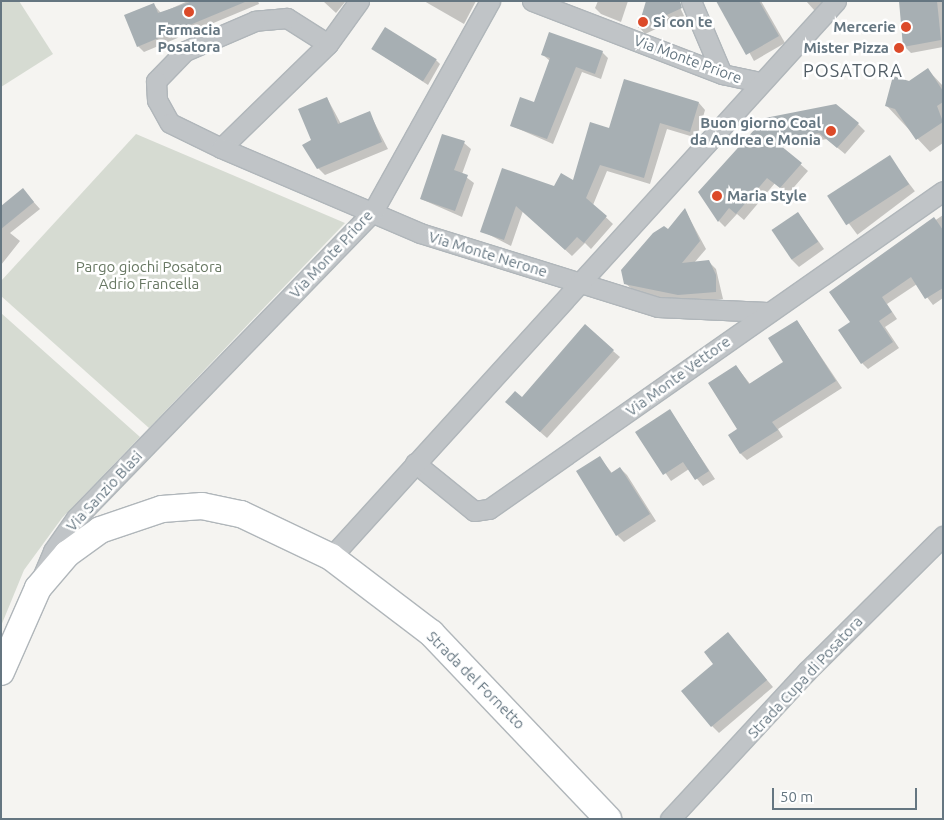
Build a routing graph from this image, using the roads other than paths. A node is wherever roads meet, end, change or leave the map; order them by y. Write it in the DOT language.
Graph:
graph roads {
  1 [pos="359,1"];
  2 [pos="490,1"];
  3 [pos="532,1"];
  4 [pos="691,1"];
  5 [pos="836,1"];
  6 [pos="328,44"];
  7 [pos="722,74"];
  8 [pos="760,82"];
  9 [pos="221,148"];
  10 [pos="943,191"];
  11 [pos="372,213"];
  12 [pos="578,282"];
  13 [pos="767,312"];
  14 [pos="165,427"];
  15 [pos="414,463"];
  16 [pos="943,536"];
  17 [pos="331,557"];
  18 [pos="38,588"];
  19 [pos="1,672"];
  20 [pos="608,819"];
  21 [pos="670,819"];
  1 -- 6 [label="street"];
  2 -- 11 [label="street, Via Monte Priore"];
  3 -- 7 [label="street, Via Monte Priore"];
  4 -- 7 [label="street"];
  5 -- 8 [label="street"];
  6 -- 9 [label="street"];
  6 -- 9 [label="street, Via Monte Nerone"];
  7 -- 8 [label="street, Via Monte Priore"];
  8 -- 12 [label="street"];
  9 -- 11 [label="street, Via Monte Nerone"];
  10 -- 13 [label="street, Via Monte Vettore"];
  11 -- 12 [label="street, Via Monte Nerone"];
  11 -- 14 [label="street, Via Monte Priore"];
  12 -- 13 [label="street, Via Monte Nerone"];
  12 -- 15 [label="street"];
  13 -- 15 [label="street, Via Monte Vettore"];
  14 -- 18 [label="street, Via Sanzio Blasi"];
  15 -- 17 [label="street"];
  16 -- 21 [label="street, Strada Cupa di Posatora"];
  17 -- 18 [label="street, Via Sanzio Blasi"];
  17 -- 20 [label="street, Strada del Fornetto"];
  18 -- 19 [label="street, Via Sanzio Blasi"];
}
